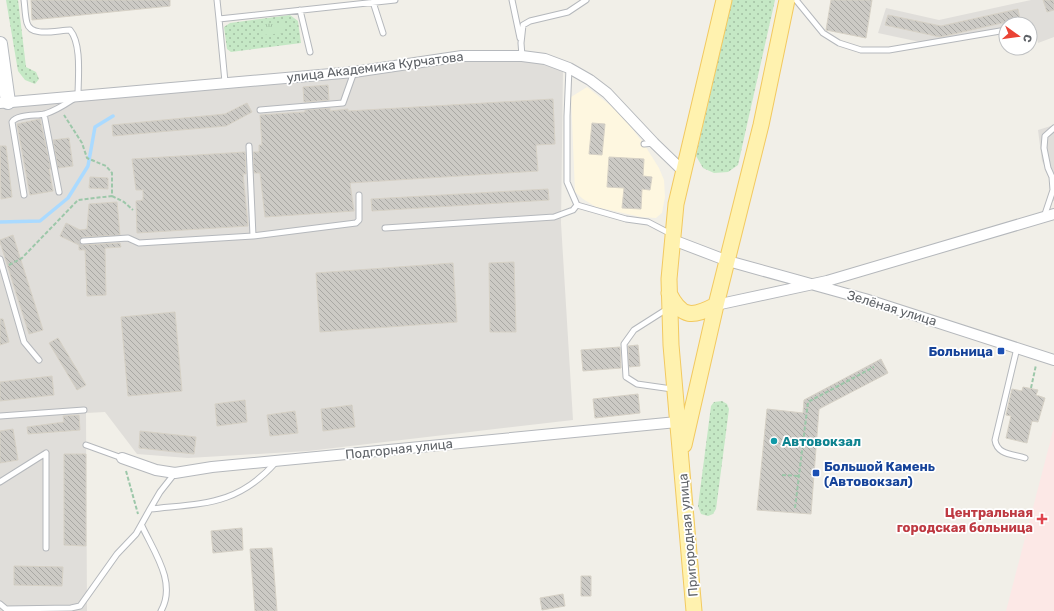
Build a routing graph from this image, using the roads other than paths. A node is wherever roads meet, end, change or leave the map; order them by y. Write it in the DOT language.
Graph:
graph roads {
  1 [pos="24,0"];
  2 [pos="217,0"];
  3 [pos="395,0"];
  4 [pos="512,0"];
  5 [pos="586,0"];
  6 [pos="724,0"];
  7 [pos="787,0"];
  8 [pos="796,0"];
  9 [pos="373,2"];
  10 [pos="300,10"];
  11 [pos="219,20"];
  12 [pos="998,31"];
  13 [pos="383,33"];
  14 [pos="521,43"];
  15 [pos="0,44"];
  16 [pos="310,52"];
  17 [pos="522,56"];
  18 [pos="569,68"];
  19 [pos="354,72"];
  20 [pos="225,82"];
  21 [pos="78,96"];
  22 [pos="4,102"];
  23 [pos="260,110"];
  24 [pos="44,114"];
  25 [pos="1054,128"];
  26 [pos="249,146"];
  27 [pos="684,172"];
  28 [pos="58,192"];
  29 [pos="24,195"];
  30 [pos="359,195"];
  31 [pos="577,205"];
  32 [pos="1054,214"];
  33 [pos="1044,218"];
  34 [pos="386,228"];
  35 [pos="253,236"];
  36 [pos="674,238"];
  37 [pos="83,241"];
  38 [pos="0,259"];
  39 [pos="728,261"];
  40 [pos="813,285"];
  41 [pos="669,300"];
  42 [pos="716,305"];
  43 [pos="1018,348"];
  44 [pos="39,360"];
  45 [pos="1054,360"];
  46 [pos="674,390"];
  47 [pos="84,410"];
  48 [pos="0,416"];
  49 [pos="677,422"];
  50 [pos="86,445"];
  51 [pos="122,458"];
  52 [pos="681,458"];
  53 [pos="1025,458"];
  54 [pos="276,461"];
  55 [pos="175,473"];
  56 [pos="0,482"];
  57 [pos="150,509"];
  58 [pos="142,526"];
  59 [pos="46,548"];
  60 [pos="0,604"];
  61 [pos="161,611"];
  62 [pos="694,611"];
  1 -- 21 [label="lane"];
  2 -- 11 [label="lane"];
  3 -- 9 [label="lane"];
  4 -- 14 [label="lane"];
  5 -- 14 [label="lane"];
  6 -- 27 [label="main road, Пригородная улица"];
  7 -- 39 [label="main road"];
  8 -- 12 [label="lane"];
  9 -- 10 [label="lane"];
  9 -- 13 [label="lane"];
  10 -- 11 [label="lane"];
  10 -- 16 [label="lane"];
  11 -- 20 [label="lane"];
  14 -- 17 [label="lane"];
  15 -- 22 [label="street"];
  17 -- 18 [label="street, улица Академика Курчатова"];
  17 -- 19 [label="street, улица Академика Курчатова"];
  18 -- 27 [label="street, улица Академика Курчатова"];
  18 -- 31 [label="lane"];
  19 -- 20 [label="street, улица Академика Курчатова"];
  19 -- 23 [label="lane"];
  20 -- 21 [label="street, улица Академика Курчатова"];
  21 -- 22 [label="street, улица Академика Курчатова"];
  21 -- 24 [label="lane"];
  24 -- 28 [label="lane"];
  24 -- 29 [label="lane"];
  25 -- 33 [label="lane"];
  26 -- 35 [label="lane"];
  27 -- 36 [label="main road, Пригородная улица"];
  30 -- 35 [label="lane"];
  31 -- 34 [label="lane"];
  31 -- 36 [label="lane"];
  32 -- 33 [label="street"];
  33 -- 40 [label="street"];
  35 -- 37 [label="lane"];
  36 -- 39 [label="street, Зелёная улица"];
  36 -- 41 [label="main road, Пригородная улица"];
  38 -- 44 [label="lane"];
  39 -- 40 [label="street, Зелёная улица"];
  39 -- 42 [label="main road"];
  40 -- 42 [label="street"];
  40 -- 43 [label="street, Зелёная улица"];
  41 -- 42 [label="main road"];
  41 -- 46 [label="main road, Пригородная улица"];
  41 -- 46 [label="lane"];
  42 -- 52 [label="main road"];
  43 -- 45 [label="street, Зелёная улица"];
  43 -- 53 [label="lane"];
  46 -- 49 [label="main road, Пригородная улица"];
  47 -- 48 [label="lane"];
  49 -- 52 [label="main road, Пригородная улица"];
  49 -- 54 [label="street, Подгорная улица"];
  50 -- 51 [label="lane"];
  51 -- 55 [label="street, Подгорная улица"];
  52 -- 62 [label="main road, Пригородная улица"];
  54 -- 55 [label="street, Подгорная улица"];
  54 -- 57 [label="lane"];
  55 -- 57 [label="lane"];
  56 -- 59 [label="lane"];
  57 -- 58 [label="lane"];
  58 -- 60 [label="lane"];
  58 -- 61 [label="lane"];
}
